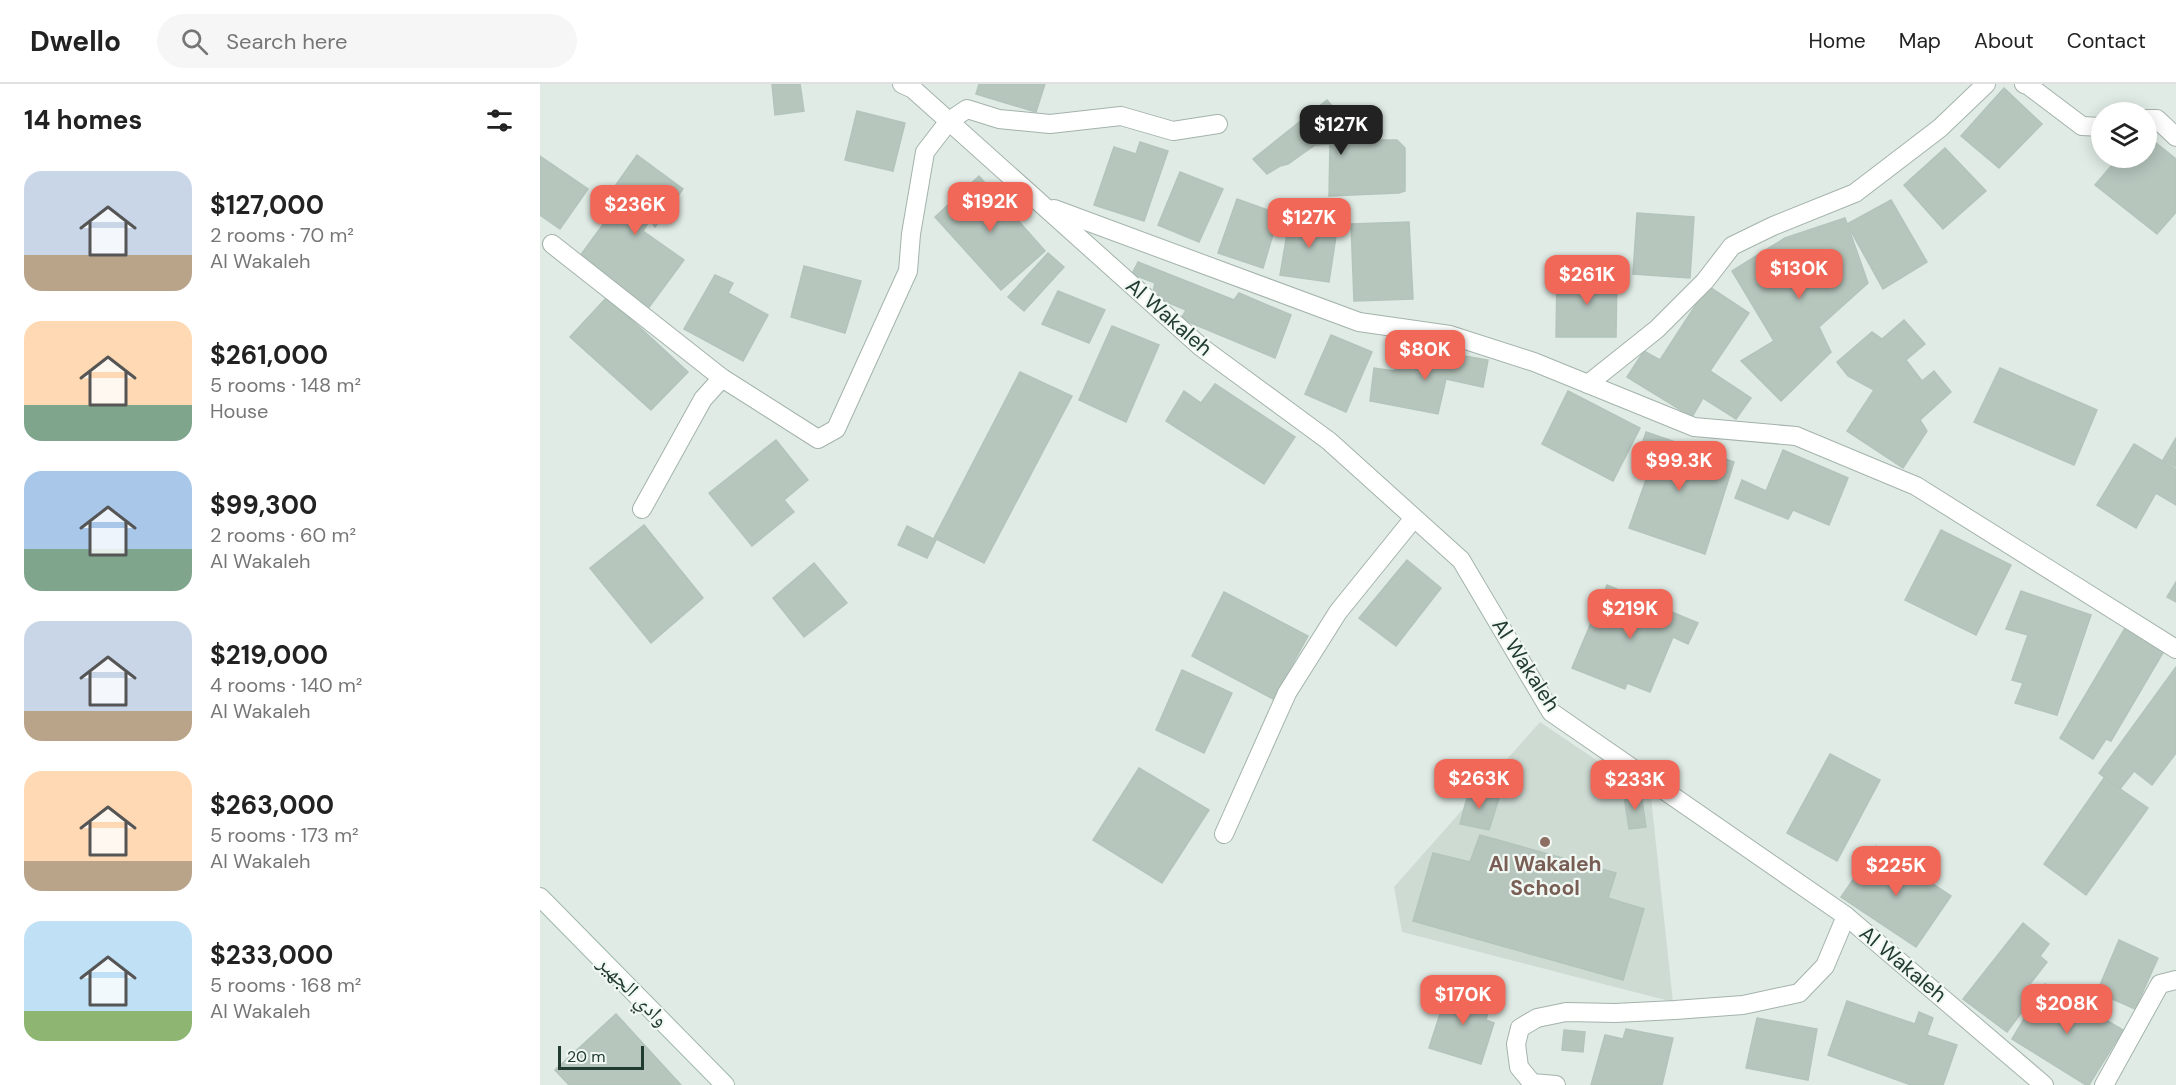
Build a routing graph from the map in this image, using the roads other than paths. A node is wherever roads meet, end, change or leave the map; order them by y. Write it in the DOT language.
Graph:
graph roads {
  1 [pos="902,84"];
  2 [pos="1986,84"];
  3 [pos="2024,84"];
  4 [pos="2157,119"];
  5 [pos="949,121"];
  6 [pos="1218,124"];
  7 [pos="2091,126"];
  8 [pos="2176,137"];
  9 [pos="1044,205"];
  10 [pos="552,244"];
  11 [pos="722,378"];
  12 [pos="1588,384"];
  13 [pos="642,509"];
  14 [pos="1414,518"];
  15 [pos="2176,649"];
  16 [pos="1224,834"];
  17 [pos="540,897"];
  18 [pos="1846,916"];
  19 [pos="2176,980"];
  20 [pos="2039,1083"];
  21 [pos="725,1085"];
  22 [pos="1556,1085"];
  23 [pos="2104,1085"];
  1 -- 5 [label="street, Al Wakaleh"];
  2 -- 12 [label="street"];
  3 -- 7 [label="street"];
  4 -- 8 [label="street"];
  5 -- 6 [label="street"];
  5 -- 9 [label="street, Al Wakaleh"];
  5 -- 11 [label="street"];
  9 -- 12 [label="street"];
  9 -- 14 [label="street, Al Wakaleh"];
  10 -- 11 [label="street"];
  11 -- 13 [label="street"];
  12 -- 15 [label="street"];
  14 -- 16 [label="street"];
  14 -- 18 [label="street, Al Wakaleh"];
  17 -- 21 [label="street, وادي الجهير"];
  18 -- 20 [label="street, Al Wakaleh"];
  18 -- 22 [label="street"];
  19 -- 23 [label="street"];
}
